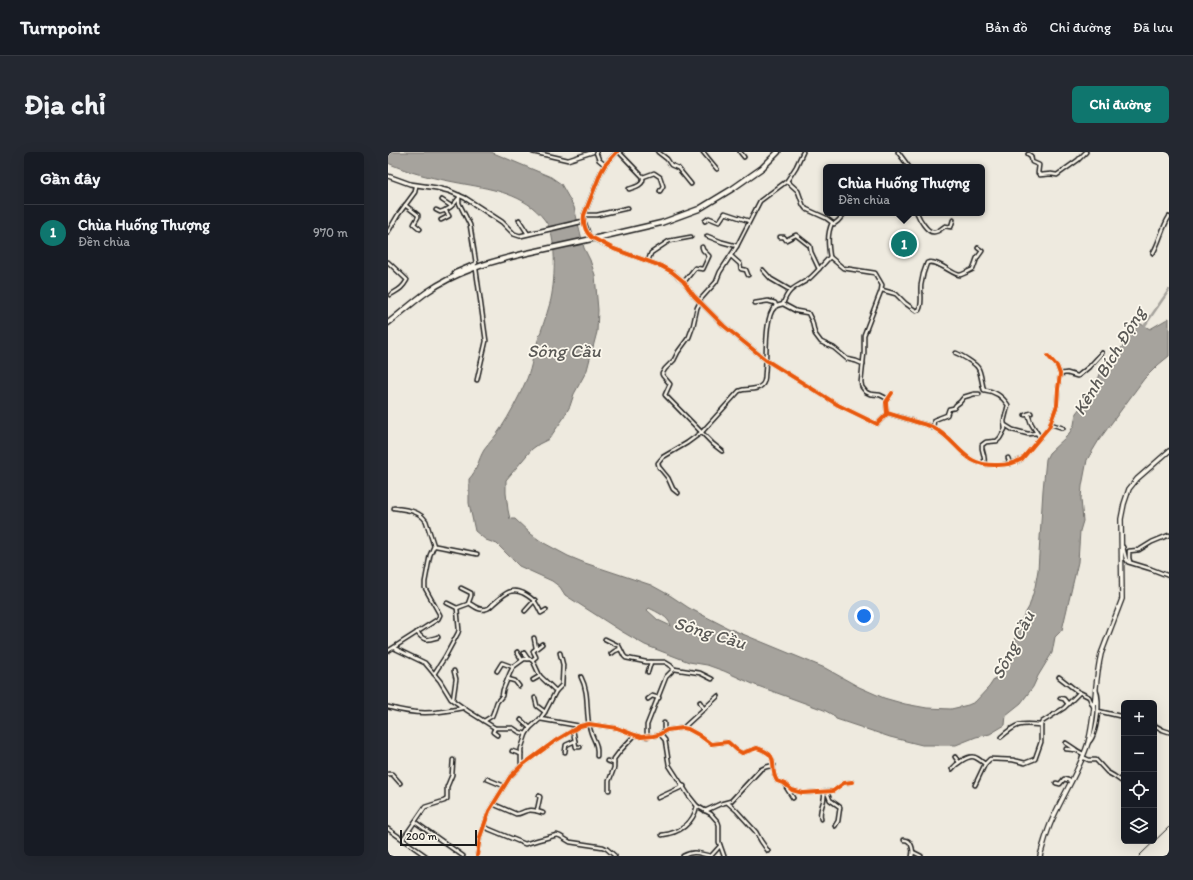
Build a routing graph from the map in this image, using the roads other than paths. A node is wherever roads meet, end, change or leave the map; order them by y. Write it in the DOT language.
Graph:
graph roads {
  1 [pos="533,152"];
  2 [pos="595,152"];
  3 [pos="618,152"];
  4 [pos="658,152"];
  5 [pos="703,152"];
  6 [pos="740,152"];
  7 [pos="774,152"];
  8 [pos="778,152"];
  9 [pos="803,152"];
  10 [pos="898,152"];
  11 [pos="1086,152"];
  12 [pos="1028,154"];
  13 [pos="744,157"];
  14 [pos="907,164"];
  15 [pos="605,165"];
  16 [pos="717,169"];
  17 [pos="388,176"];
  18 [pos="643,177"];
  19 [pos="788,181"];
  20 [pos="691,184"];
  21 [pos="416,186"];
  22 [pos="629,189"];
  23 [pos="660,191"];
  24 [pos="459,197"];
  25 [pos="442,200"];
  26 [pos="406,205"];
  27 [pos="451,206"];
  28 [pos="628,208"];
  29 [pos="436,210"];
  30 [pos="445,210"];
  31 [pos="584,215"];
  32 [pos="843,216"];
  33 [pos="919,216"];
  34 [pos="1169,217"];
  35 [pos="441,220"];
  36 [pos="519,220"];
  37 [pos="953,220"];
  38 [pos="705,221"];
  39 [pos="749,221"];
  40 [pos="582,222"];
  41 [pos="832,223"];
  42 [pos="420,229"];
  43 [pos="388,232"];
  44 [pos="528,234"];
  45 [pos="601,236"];
  46 [pos="707,236"];
  47 [pos="691,237"];
  48 [pos="780,237"];
  49 [pos="737,246"];
  50 [pos="702,247"];
  51 [pos="978,248"];
  52 [pos="523,253"];
  53 [pos="1153,253"];
  54 [pos="731,256"];
  55 [pos="830,257"];
  56 [pos="648,261"];
  57 [pos="388,262"];
  58 [pos="476,263"];
  59 [pos="476,269"];
  60 [pos="818,269"];
  61 [pos="763,270"];
  62 [pos="748,275"];
  63 [pos="684,282"];
  64 [pos="790,290"];
  65 [pos="882,290"];
  66 [pos="390,295"];
  67 [pos="700,301"];
  68 [pos="755,303"];
  69 [pos="783,304"];
  70 [pos="776,306"];
  71 [pos="388,319"];
  72 [pos="388,323"];
  73 [pos="956,353"];
  74 [pos="1102,353"];
  75 [pos="1048,356"];
  76 [pos="766,360"];
  77 [pos="864,364"];
  78 [pos="1060,374"];
  79 [pos="477,380"];
  80 [pos="892,393"];
  81 [pos="979,394"];
  82 [pos="888,399"];
  83 [pos="887,413"];
  84 [pos="1028,414"];
  85 [pos="1051,424"];
  86 [pos="1005,425"];
  87 [pos="933,428"];
  88 [pos="1062,428"];
  89 [pos="702,432"];
  90 [pos="1037,433"];
  91 [pos="1040,438"];
  92 [pos="722,451"];
  93 [pos="1169,451"];
  94 [pos="1008,458"];
  95 [pos="984,464"];
  96 [pos="1010,464"];
  97 [pos="678,493"];
  98 [pos="394,508"];
  99 [pos="1169,535"];
  100 [pos="1121,541"];
  101 [pos="434,546"];
  102 [pos="478,554"];
  103 [pos="1130,563"];
  104 [pos="1169,576"];
  105 [pos="461,588"];
  106 [pos="535,600"];
  107 [pos="447,603"];
  108 [pos="469,603"];
  109 [pos="457,608"];
  110 [pos="546,610"];
  111 [pos="525,611"];
  112 [pos="417,632"];
  113 [pos="438,637"];
  114 [pos="534,638"];
  115 [pos="605,639"];
  116 [pos="542,644"];
  117 [pos="394,647"];
  118 [pos="536,648"];
  119 [pos="620,650"];
  120 [pos="388,651"];
  121 [pos="518,652"];
  122 [pos="524,653"];
  123 [pos="560,653"];
  124 [pos="611,654"];
  125 [pos="528,658"];
  126 [pos="522,660"];
  127 [pos="532,660"];
  128 [pos="651,662"];
  129 [pos="513,667"];
  130 [pos="674,669"];
  131 [pos="454,670"];
  132 [pos="497,671"];
  133 [pos="648,672"];
  134 [pos="434,674"];
  135 [pos="540,676"];
  136 [pos="1059,677"];
  137 [pos="581,678"];
  138 [pos="508,679"];
  139 [pos="712,679"];
  140 [pos="533,680"];
  141 [pos="519,686"];
  142 [pos="556,691"];
  143 [pos="1079,693"];
  144 [pos="718,696"];
  145 [pos="535,698"];
  146 [pos="659,698"];
  147 [pos="1060,698"];
  148 [pos="648,699"];
  149 [pos="453,700"];
  150 [pos="700,702"];
  151 [pos="1068,704"];
  152 [pos="388,707"];
  153 [pos="463,707"];
  154 [pos="704,709"];
  155 [pos="1096,710"];
  156 [pos="545,712"];
  157 [pos="1121,716"];
  158 [pos="540,719"];
  159 [pos="521,720"];
  160 [pos="484,722"];
  161 [pos="664,723"];
  162 [pos="589,724"];
  163 [pos="1041,725"];
  164 [pos="580,726"];
  165 [pos="1157,727"];
  166 [pos="495,728"];
  167 [pos="530,728"];
  168 [pos="683,728"];
  169 [pos="573,730"];
  170 [pos="664,731"];
  171 [pos="1169,732"];
  172 [pos="526,734"];
  173 [pos="660,734"];
  174 [pos="497,735"];
  175 [pos="635,735"];
  176 [pos="647,737"];
  177 [pos="1001,737"];
  178 [pos="575,741"];
  179 [pos="1066,743"];
  180 [pos="580,747"];
  181 [pos="1066,749"];
  182 [pos="1076,750"];
  183 [pos="512,751"];
  184 [pos="565,752"];
  185 [pos="521,754"];
  186 [pos="1083,755"];
  187 [pos="597,756"];
  188 [pos="956,757"];
  189 [pos="453,760"];
  190 [pos="607,762"];
  191 [pos="959,762"];
  192 [pos="614,763"];
  193 [pos="985,764"];
  194 [pos="774,765"];
  195 [pos="521,766"];
  196 [pos="952,769"];
  197 [pos="388,774"];
  198 [pos="487,778"];
  199 [pos="1071,781"];
  200 [pos="852,782"];
  201 [pos="1121,782"];
  202 [pos="400,783"];
  203 [pos="1056,783"];
  204 [pos="785,784"];
  205 [pos="975,785"];
  206 [pos="504,786"];
  207 [pos="684,786"];
  208 [pos="609,790"];
  209 [pos="826,792"];
  210 [pos="539,796"];
  211 [pos="658,798"];
  212 [pos="793,798"];
  213 [pos="728,803"];
  214 [pos="493,804"];
  215 [pos="697,806"];
  216 [pos="537,811"];
  217 [pos="704,811"];
  218 [pos="543,813"];
  219 [pos="821,819"];
  220 [pos="415,822"];
  221 [pos="835,826"];
  222 [pos="484,827"];
  223 [pos="388,829"];
  224 [pos="662,835"];
  225 [pos="403,839"];
  226 [pos="904,840"];
  227 [pos="720,845"];
  228 [pos="768,851"];
  229 [pos="913,852"];
  230 [pos="426,856"];
  231 [pos="463,856"];
  232 [pos="477,856"];
  233 [pos="615,856"];
  234 [pos="683,856"];
  235 [pos="724,856"];
  236 [pos="912,856"];
  237 [pos="921,856"];
  238 [pos="1040,856"];
  1 -- 2 [label="street"];
  2 -- 15 [label="street"];
  3 -- 15 [label="street"];
  3 -- 18 [label="street"];
  4 -- 20 [label="street"];
  5 -- 16 [label="street"];
  6 -- 13 [label="street"];
  7 -- 45 [label="highway"];
  8 -- 45 [label="highway"];
  9 -- 19 [label="street"];
  10 -- 14 [label="street"];
  11 -- 12 [label="street"];
  15 -- 31 [label="street"];
  17 -- 21 [label="street"];
  18 -- 22 [label="street"];
  18 -- 23 [label="street"];
  19 -- 39 [label="street"];
  19 -- 41 [label="street"];
  21 -- 24 [label="street"];
  21 -- 26 [label="street"];
  24 -- 27 [label="street"];
  24 -- 44 [label="street"];
  24 -- 58 [label="street"];
  25 -- 27 [label="street"];
  26 -- 42 [label="street"];
  26 -- 43 [label="street"];
  27 -- 30 [label="street"];
  28 -- 31 [label="street"];
  29 -- 30 [label="street"];
  30 -- 35 [label="street"];
  31 -- 40 [label="street"];
  32 -- 41 [label="street"];
  33 -- 37 [label="street"];
  34 -- 53 [label="street"];
  36 -- 44 [label="street"];
  38 -- 39 [label="street"];
  39 -- 49 [label="street"];
  40 -- 44 [label="street"];
  40 -- 56 [label="street"];
  41 -- 55 [label="street"];
  45 -- 52 [label="highway, bridge"];
  46 -- 49 [label="street"];
  47 -- 56 [label="street"];
  48 -- 60 [label="street"];
  49 -- 54 [label="street"];
  50 -- 63 [label="street"];
  51 -- 65 [label="street"];
  52 -- 71 [label="highway"];
  52 -- 72 [label="highway"];
  54 -- 62 [label="street"];
  54 -- 67 [label="street"];
  55 -- 60 [label="street"];
  55 -- 65 [label="street"];
  56 -- 63 [label="street"];
  57 -- 66 [label="street"];
  59 -- 79 [label="street"];
  60 -- 64 [label="street"];
  61 -- 64 [label="street"];
  63 -- 67 [label="street"];
  64 -- 69 [label="street"];
  65 -- 77 [label="street"];
  67 -- 76 [label="street"];
  67 -- 89 [label="street"];
  68 -- 70 [label="street"];
  69 -- 70 [label="street"];
  69 -- 77 [label="street"];
  70 -- 76 [label="street"];
  73 -- 86 [label="street"];
  74 -- 78 [label="street"];
  75 -- 78 [label="street"];
  76 -- 83 [label="street"];
  76 -- 89 [label="street"];
  77 -- 82 [label="street"];
  78 -- 85 [label="street"];
  80 -- 82 [label="street"];
  81 -- 87 [label="street"];
  82 -- 83 [label="street"];
  83 -- 87 [label="street"];
  84 -- 90 [label="street"];
  85 -- 88 [label="street"];
  85 -- 91 [label="street"];
  86 -- 90 [label="street"];
  86 -- 95 [label="street"];
  87 -- 95 [label="street"];
  89 -- 92 [label="street"];
  89 -- 97 [label="street"];
  90 -- 91 [label="street"];
  91 -- 96 [label="street"];
  93 -- 100 [label="main road"];
  94 -- 96 [label="street"];
  95 -- 96 [label="street"];
  98 -- 101 [label="street"];
  99 -- 103 [label="street"];
  100 -- 103 [label="street"];
  100 -- 155 [label="main road"];
  101 -- 102 [label="street"];
  101 -- 112 [label="street"];
  103 -- 104 [label="street"];
  105 -- 108 [label="street"];
  106 -- 108 [label="street"];
  106 -- 110 [label="street"];
  106 -- 111 [label="street"];
  107 -- 109 [label="street"];
  108 -- 109 [label="street"];
  109 -- 134 [label="street"];
  112 -- 113 [label="street"];
  112 -- 117 [label="street"];
  114 -- 118 [label="street"];
  115 -- 119 [label="street"];
  116 -- 118 [label="street"];
  117 -- 120 [label="street"];
  117 -- 134 [label="street"];
  118 -- 127 [label="street"];
  119 -- 124 [label="street"];
  119 -- 128 [label="street"];
  121 -- 126 [label="street"];
  122 -- 125 [label="street"];
  123 -- 142 [label="street"];
  125 -- 126 [label="street"];
  125 -- 127 [label="street"];
  126 -- 129 [label="street"];
  127 -- 135 [label="street"];
  128 -- 130 [label="street"];
  128 -- 133 [label="street"];
  129 -- 132 [label="street"];
  129 -- 138 [label="street"];
  130 -- 139 [label="street"];
  130 -- 146 [label="street"];
  131 -- 149 [label="street"];
  134 -- 149 [label="street"];
  135 -- 140 [label="street"];
  135 -- 142 [label="street"];
  136 -- 143 [label="street"];
  137 -- 162 [label="street"];
  138 -- 141 [label="street"];
  138 -- 160 [label="street"];
  142 -- 156 [label="street"];
  143 -- 151 [label="street"];
  143 -- 155 [label="street"];
  144 -- 154 [label="street"];
  145 -- 156 [label="street"];
  146 -- 148 [label="street"];
  146 -- 176 [label="street"];
  147 -- 151 [label="street"];
  149 -- 153 [label="street"];
  150 -- 154 [label="street"];
  151 -- 163 [label="street"];
  152 -- 153 [label="street"];
  153 -- 160 [label="street"];
  154 -- 168 [label="street"];
  155 -- 157 [label="street"];
  155 -- 186 [label="main road"];
  156 -- 158 [label="street"];
  158 -- 164 [label="street"];
  158 -- 167 [label="street"];
  159 -- 167 [label="street"];
  160 -- 166 [label="street"];
  161 -- 170 [label="street"];
  162 -- 164 [label="street"];
  162 -- 175 [label="street"];
  162 -- 187 [label="street"];
  163 -- 177 [label="street"];
  163 -- 193 [label="street"];
  164 -- 169 [label="street"];
  165 -- 171 [label="street"];
  166 -- 172 [label="street"];
  166 -- 174 [label="street"];
  167 -- 172 [label="street"];
  168 -- 170 [label="street"];
  168 -- 194 [label="street"];
  169 -- 178 [label="street"];
  169 -- 195 [label="street"];
  170 -- 173 [label="street"];
  172 -- 185 [label="street"];
  173 -- 176 [label="street"];
  173 -- 207 [label="street"];
  175 -- 176 [label="street"];
  175 -- 192 [label="street"];
  178 -- 180 [label="street"];
  178 -- 184 [label="street"];
  179 -- 182 [label="street"];
  181 -- 182 [label="street"];
  182 -- 186 [label="street"];
  183 -- 185 [label="street"];
  185 -- 195 [label="street"];
  186 -- 199 [label="main road"];
  186 -- 201 [label="street"];
  188 -- 191 [label="street"];
  189 -- 220 [label="street"];
  190 -- 192 [label="street"];
  191 -- 193 [label="street"];
  191 -- 196 [label="street"];
  192 -- 208 [label="street"];
  193 -- 205 [label="street"];
  194 -- 204 [label="street"];
  194 -- 213 [label="street"];
  195 -- 206 [label="street"];
  197 -- 202 [label="street"];
  198 -- 206 [label="street"];
  199 -- 203 [label="street"];
  199 -- 238 [label="main road"];
  200 -- 209 [label="street"];
  204 -- 209 [label="street"];
  204 -- 212 [label="street"];
  206 -- 214 [label="street"];
  207 -- 211 [label="street"];
  207 -- 215 [label="street"];
  209 -- 219 [label="street"];
  209 -- 221 [label="street"];
  210 -- 216 [label="street"];
  213 -- 217 [label="street"];
  213 -- 228 [label="street"];
  214 -- 216 [label="street"];
  214 -- 222 [label="street"];
  215 -- 217 [label="street"];
  215 -- 224 [label="street"];
  216 -- 218 [label="street"];
  217 -- 227 [label="street"];
  220 -- 225 [label="street"];
  220 -- 231 [label="street"];
  222 -- 232 [label="street"];
  222 -- 233 [label="street"];
  223 -- 225 [label="street"];
  225 -- 230 [label="street"];
  226 -- 229 [label="street"];
  227 -- 234 [label="street"];
  227 -- 235 [label="street"];
  229 -- 236 [label="street"];
  229 -- 237 [label="street"];
}
